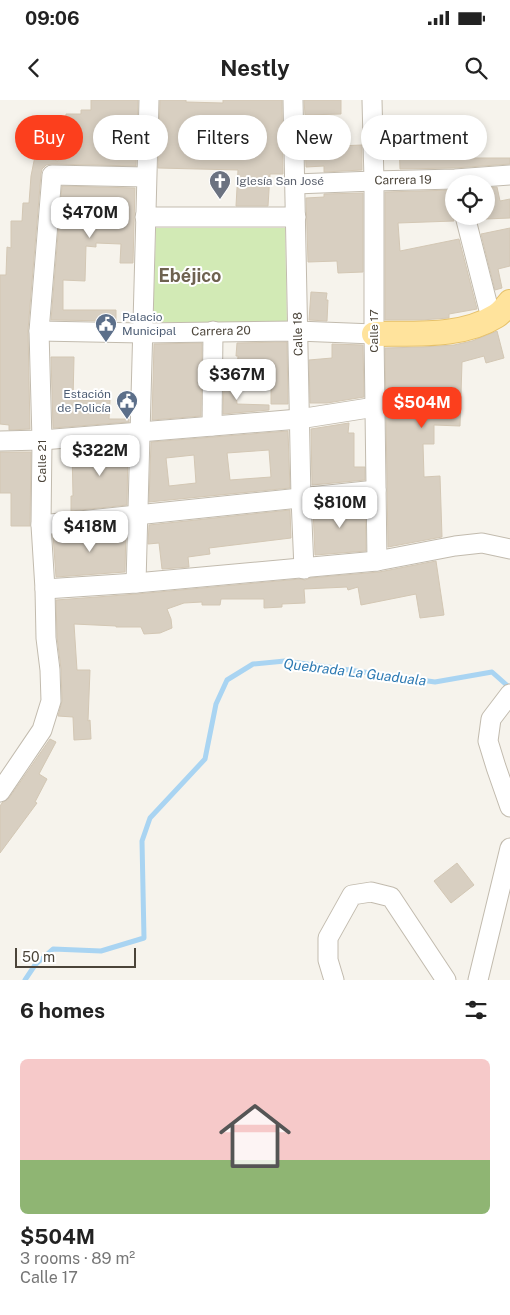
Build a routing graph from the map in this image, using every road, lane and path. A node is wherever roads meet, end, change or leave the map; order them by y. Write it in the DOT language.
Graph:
graph roads {
  1 [pos="149,100"];
  2 [pos="294,100"];
  3 [pos="372,100"];
  4 [pos="510,175"];
  5 [pos="146,177"];
  6 [pos="495,177"];
  7 [pos="374,181"];
  8 [pos="445,182"];
  9 [pos="295,184"];
  10 [pos="296,216"];
  11 [pos="145,217"];
  12 [pos="467,225"];
  13 [pos="510,302"];
  14 [pos="491,318"];
  15 [pos="39,331"];
  16 [pos="213,331"];
  17 [pos="298,331"];
  18 [pos="142,333"];
  19 [pos="374,334"];
  20 [pos="375,407"];
  21 [pos="299,419"];
  22 [pos="212,426"];
  23 [pos="140,432"];
  24 [pos="0,440"];
  25 [pos="42,440"];
  26 [pos="376,490"];
  27 [pos="301,498"];
  28 [pos="137,515"];
  29 [pos="41,525"];
  30 [pos="510,549"];
  31 [pos="377,561"];
  32 [pos="304,569"];
  33 [pos="136,583"];
  34 [pos="45,589"];
  35 [pos="510,694"];
  36 [pos="0,792"];
  37 [pos="510,807"];
  38 [pos="510,848"];
  39 [pos="334,980"];
  40 [pos="446,980"];
  41 [pos="478,980"];
  1 -- 5 [label="street"];
  2 -- 9 [label="street, Calle 18"];
  3 -- 7 [label="street, Calle 17"];
  4 -- 6 [label="street, Carrera 19"];
  5 -- 11 [label="street"];
  5 -- 15 [label="street, Calle 21"];
  7 -- 8 [label="street, Carrera 19"];
  7 -- 9 [label="street, Carrera 19"];
  7 -- 19 [label="street, Calle 17"];
  9 -- 10 [label="street, Calle 18"];
  10 -- 11 [label="street"];
  10 -- 17 [label="street, Calle 18"];
  11 -- 18 [label="street"];
  12 -- 14 [label="street"];
  13 -- 14 [label="main road"];
  14 -- 19 [label="main road"];
  15 -- 18 [label="street, Carrera 20"];
  15 -- 25 [label="street, Calle 21"];
  16 -- 17 [label="street, Carrera 20"];
  16 -- 18 [label="street, Carrera 20"];
  16 -- 22 [label="street"];
  17 -- 19 [label="street, Carrera 20"];
  17 -- 21 [label="street, Calle 18"];
  18 -- 23 [label="street"];
  19 -- 20 [label="street, Calle 17"];
  20 -- 21 [label="street"];
  20 -- 26 [label="street, Calle 17"];
  21 -- 22 [label="street"];
  21 -- 27 [label="street, Calle 18"];
  22 -- 23 [label="street"];
  23 -- 25 [label="street"];
  23 -- 28 [label="street"];
  24 -- 25 [label="street"];
  25 -- 29 [label="street, Calle 21"];
  26 -- 27 [label="street"];
  26 -- 31 [label="street, Calle 17"];
  27 -- 28 [label="street"];
  27 -- 32 [label="street, Calle 18"];
  28 -- 29 [label="street"];
  28 -- 33 [label="street"];
  29 -- 34 [label="street, Calle 21"];
  30 -- 31 [label="street"];
  31 -- 32 [label="street"];
  32 -- 33 [label="street"];
  33 -- 34 [label="street"];
  34 -- 36 [label="street, Calle 21"];
  35 -- 37 [label="street"];
  38 -- 41 [label="street"];
  39 -- 40 [label="street"];
}
